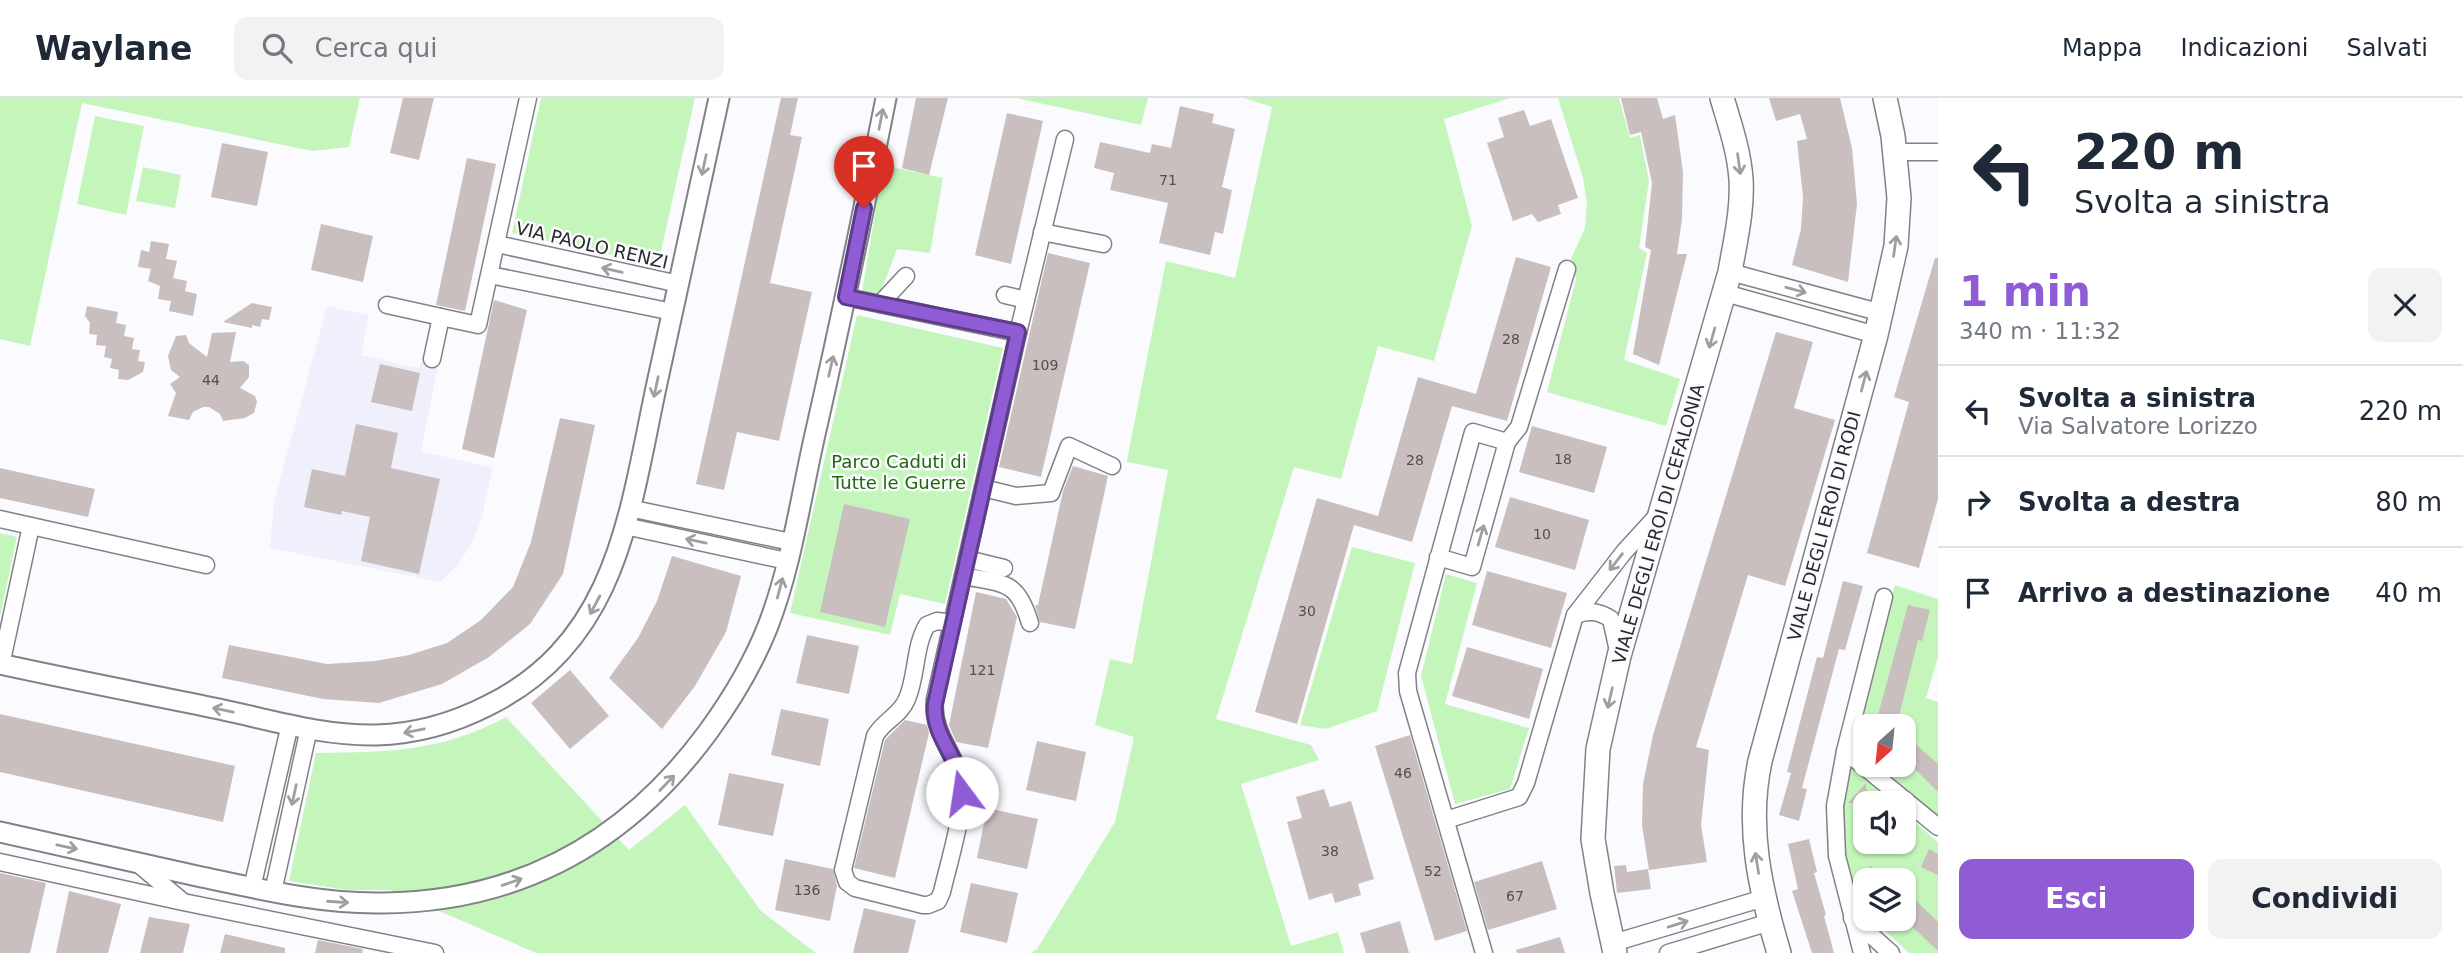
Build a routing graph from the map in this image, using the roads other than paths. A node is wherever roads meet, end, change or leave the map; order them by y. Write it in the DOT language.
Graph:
graph roads {
  1 [pos="528,98"];
  2 [pos="719,98"];
  3 [pos="886,98"];
  4 [pos="1722,98"];
  5 [pos="1885,98"];
  6 [pos="1065,139"];
  7 [pos="1895,152"];
  8 [pos="1938,152"];
  9 [pos="1042,232"];
  10 [pos="497,244"];
  11 [pos="1103,244"];
  12 [pos="1567,269"];
  13 [pos="490,275"];
  14 [pos="906,276"];
  15 [pos="1727,282"];
  16 [pos="679,284"];
  17 [pos="1005,295"];
  18 [pos="846,297"];
  19 [pos="1026,300"];
  20 [pos="880,304"];
  21 [pos="387,305"];
  22 [pos="673,312"];
  23 [pos="1882,313"];
  24 [pos="441,317"];
  25 [pos="1018,332"];
  26 [pos="1876,335"];
  27 [pos="432,359"];
  28 [pos="1507,442"];
  29 [pos="1112,466"];
  30 [pos="983,488"];
  31 [pos="1660,513"];
  32 [pos="627,517"];
  33 [pos="0,519"];
  34 [pos="31,526"];
  35 [pos="791,542"];
  36 [pos="1438,557"];
  37 [pos="967,559"];
  38 [pos="787,561"];
  39 [pos="206,565"];
  40 [pos="1004,568"];
  41 [pos="963,576"];
  42 [pos="1884,597"];
  43 [pos="1575,615"];
  44 [pos="952,623"];
  45 [pos="1030,623"];
  46 [pos="1619,656"];
  47 [pos="1,665"];
  48 [pos="299,726"];
  49 [pos="1845,751"];
  50 [pos="1446,820"];
  51 [pos="1938,827"];
  52 [pos="0,832"];
  53 [pos="0,862"];
  54 [pos="136,862"];
  55 [pos="252,888"];
  56 [pos="273,892"];
  57 [pos="297,897"];
  58 [pos="1764,898"];
  59 [pos="183,902"];
  60 [pos="1852,918"];
  61 [pos="1770,922"];
  62 [pos="291,924"];
  63 [pos="1614,948"];
  64 [pos="435,953"];
  65 [pos="1484,953"];
  66 [pos="1668,953"];
  67 [pos="1779,953"];
  68 [pos="1862,953"];
  69 [pos="1891,953"];
  1 -- 10 [label="street, VIA PAOLO RENZI"];
  2 -- 16 [label="street, one-way"];
  18 -- 3 [label="street, one-way"];
  4 -- 15 [label="main road, VIALE DEGLI EROI DI CEFALONIA, one-way"];
  5 -- 7 [label="main road, VIALE DEGLI EROI DI RODI"];
  6 -- 9 [label="street"];
  7 -- 8 [label="street"];
  23 -- 7 [label="main road, VIALE DEGLI EROI DI RODI, one-way"];
  9 -- 11 [label="street"];
  9 -- 19 [label="street"];
  10 -- 13 [label="street, VIA PAOLO RENZI"];
  16 -- 10 [label="street, VIA PAOLO RENZI, one-way"];
  12 -- 28 [label="street"];
  13 -- 22 [label="street"];
  13 -- 24 [label="street, VIA PAOLO RENZI"];
  14 -- 20 [label="street"];
  15 -- 23 [label="street, one-way"];
  15 -- 26 [label="street"];
  15 -- 31 [label="main road, VIALE DEGLI EROI DI CEFALONIA, one-way"];
  16 -- 22 [label="street"];
  17 -- 19 [label="street"];
  18 -- 20 [label="street"];
  35 -- 18 [label="street, one-way"];
  19 -- 25 [label="street"];
  20 -- 25 [label="street"];
  21 -- 24 [label="street, VIA PAOLO RENZI"];
  22 -- 32 [label="street, one-way"];
  23 -- 26 [label="main road, VIALE DEGLI EROI DI RODI"];
  24 -- 27 [label="street"];
  25 -- 30 [label="street"];
  58 -- 26 [label="main road, VIALE DEGLI EROI DI RODI, one-way"];
  36 -- 28 [label="street, one-way"];
  28 -- 36 [label="street"];
  29 -- 30 [label="street"];
  30 -- 37 [label="street"];
  31 -- 43 [label="street, one-way"];
  31 -- 46 [label="main road, VIALE DEGLI EROI DI CEFALONIA"];
  32 -- 35 [label="street"];
  38 -- 32 [label="street, one-way"];
  32 -- 48 [label="street, one-way"];
  33 -- 34 [label="street"];
  34 -- 39 [label="street"];
  34 -- 47 [label="street"];
  35 -- 38 [label="street"];
  36 -- 50 [label="street"];
  37 -- 40 [label="street"];
  37 -- 41 [label="street"];
  57 -- 38 [label="street, one-way"];
  41 -- 44 [label="street"];
  41 -- 45 [label="street"];
  42 -- 49 [label="street"];
  43 -- 46 [label="street"];
  43 -- 50 [label="street"];
  44 -- 44 [label="street"];
  46 -- 63 [label="main road, VIALE DEGLI EROI DI CEFALONIA, one-way"];
  48 -- 47 [label="street, one-way"];
  48 -- 55 [label="street"];
  48 -- 56 [label="street, one-way"];
  49 -- 51 [label="street"];
  49 -- 60 [label="street"];
  50 -- 65 [label="street"];
  52 -- 54 [label="street, one-way"];
  53 -- 59 [label="street"];
  54 -- 55 [label="street"];
  54 -- 59 [label="street"];
  55 -- 56 [label="street"];
  56 -- 57 [label="street"];
  57 -- 62 [label="street"];
  58 -- 61 [label="main road, VIALE DEGLI EROI DI RODI"];
  63 -- 58 [label="street, one-way"];
  59 -- 62 [label="street"];
  60 -- 68 [label="street"];
  60 -- 69 [label="street"];
  61 -- 66 [label="street"];
  61 -- 67 [label="main road, VIALE DEGLI EROI DI RODI"];
  62 -- 64 [label="street"];
}
